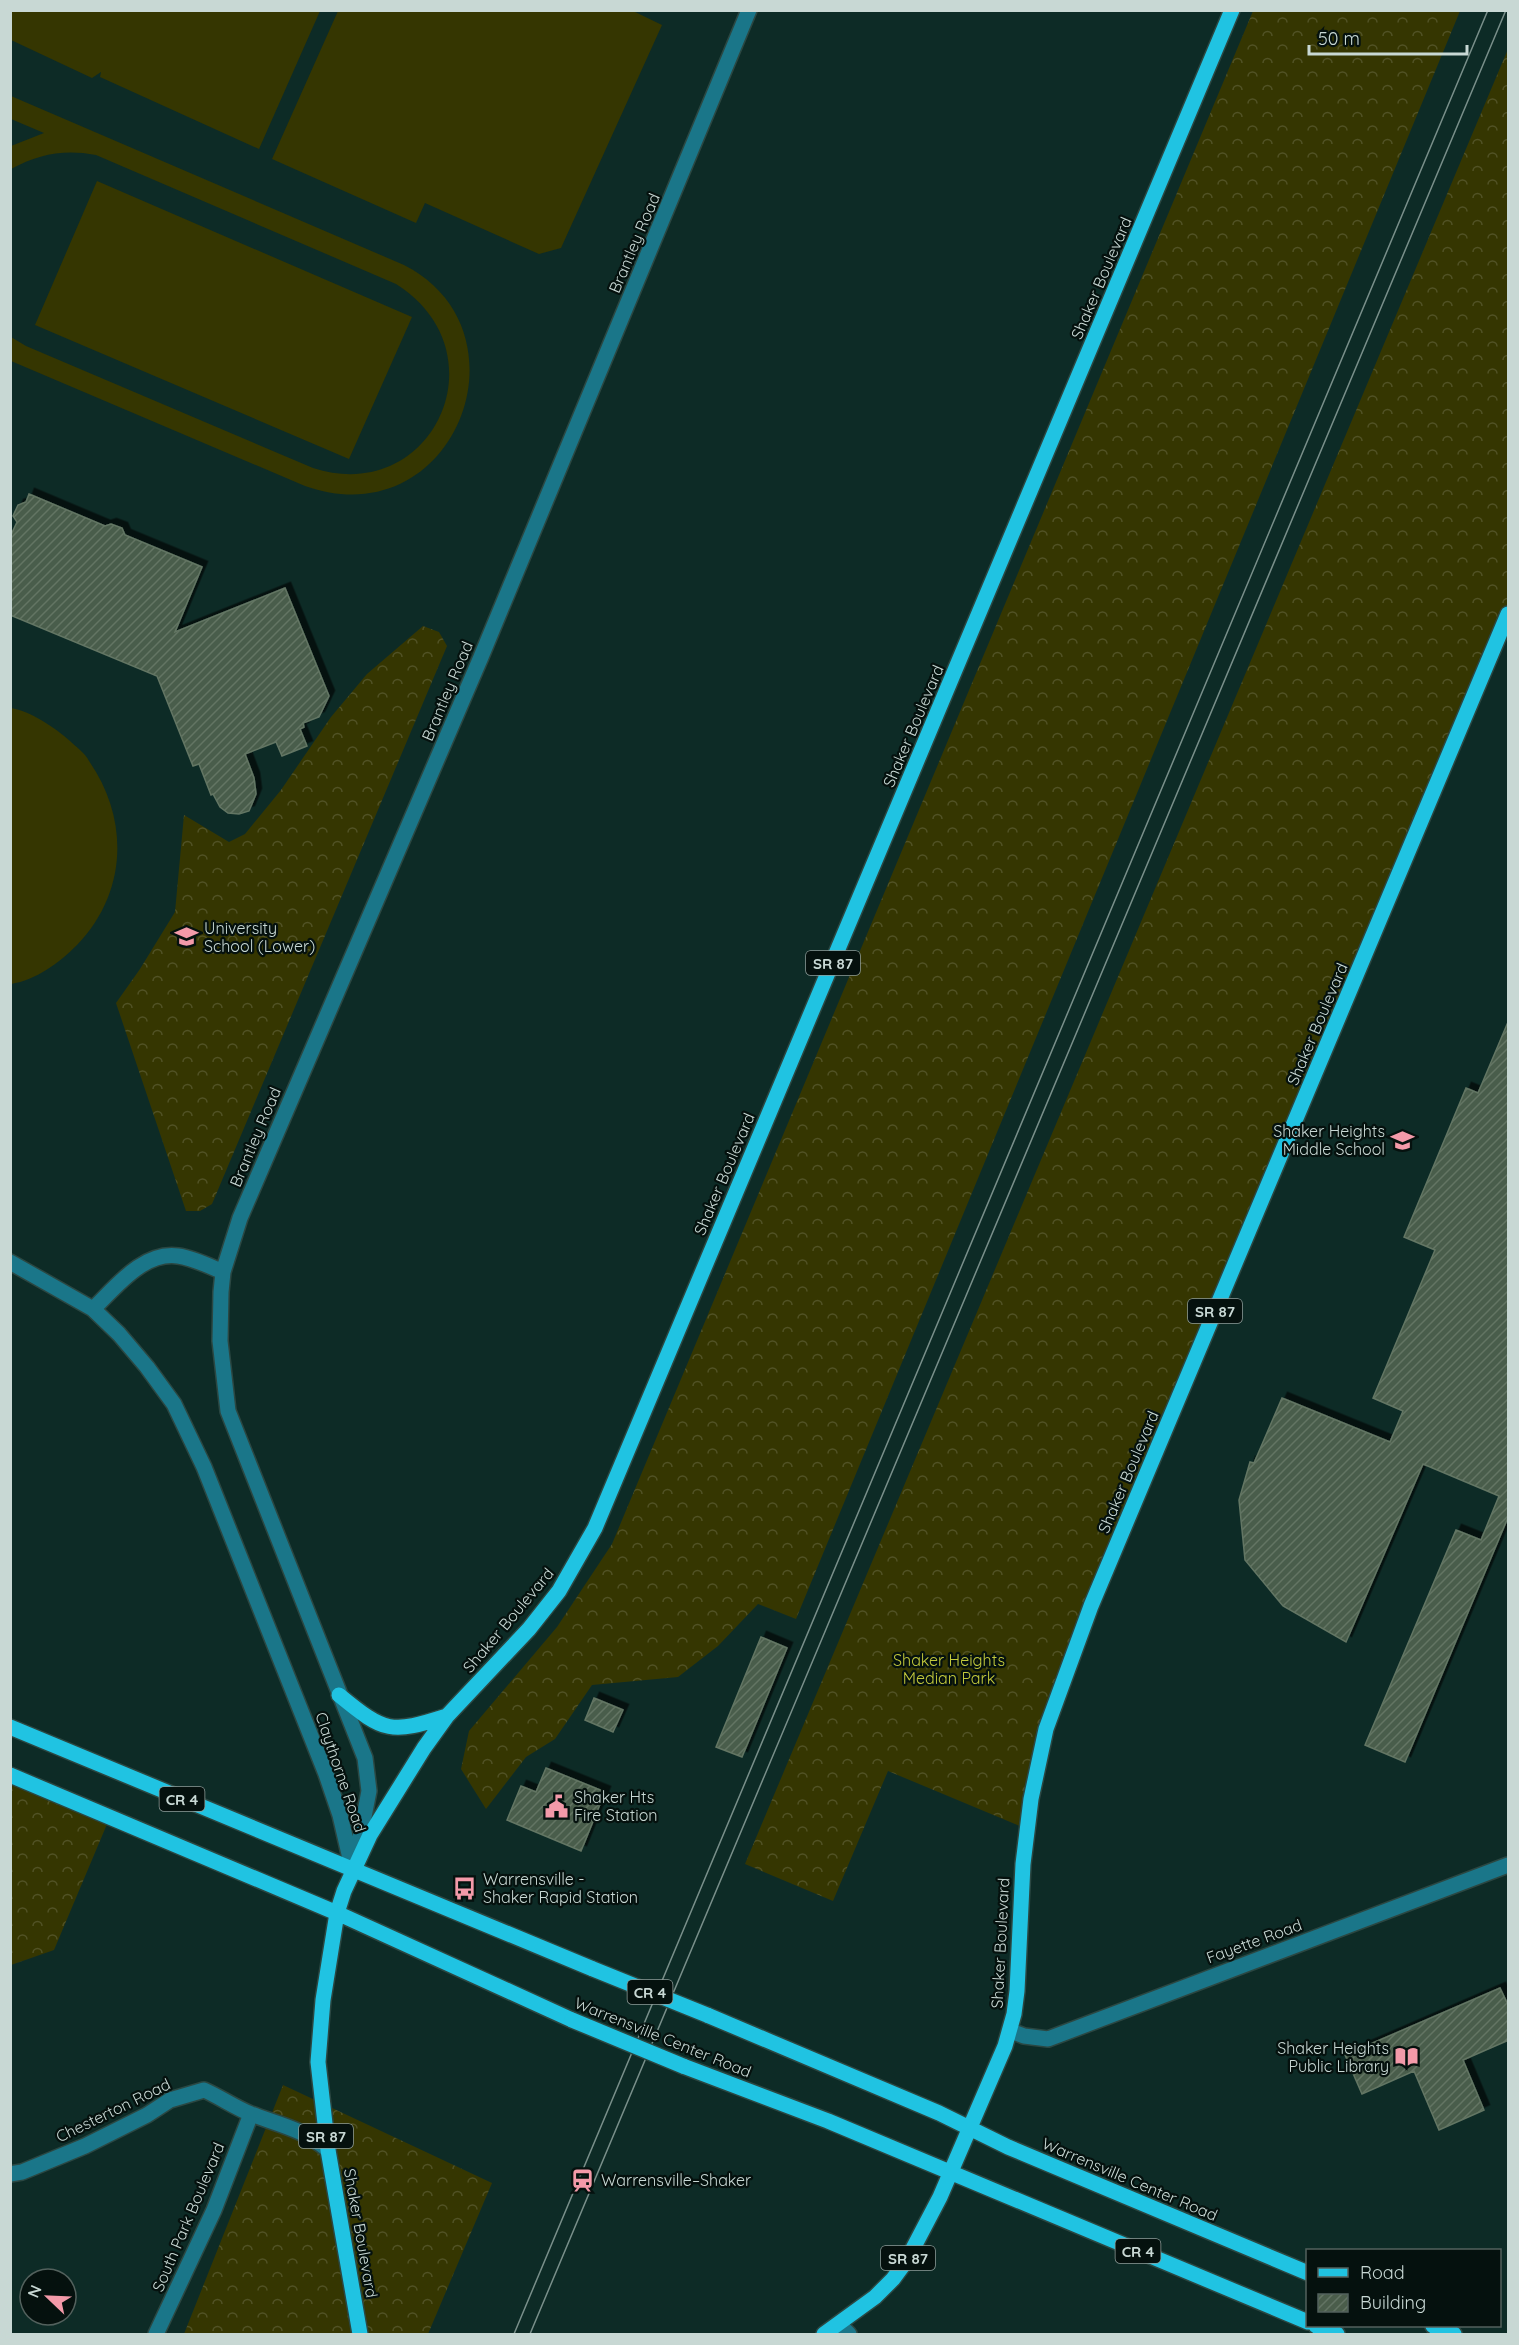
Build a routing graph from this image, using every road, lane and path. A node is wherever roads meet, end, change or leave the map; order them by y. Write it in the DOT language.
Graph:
graph roads {
  1 [pos="750,10"];
  2 [pos="1232,10"];
  3 [pos="1509,614"];
  4 [pos="10,1262"];
  5 [pos="223,1272"];
  6 [pos="93,1309"];
  7 [pos="225,1394"];
  8 [pos="339,1695"];
  9 [pos="447,1716"];
  10 [pos="10,1727"];
  11 [pos="10,1775"];
  12 [pos="1509,1865"];
  13 [pos="353,1870"];
  14 [pos="337,1913"];
  15 [pos="1011,2031"];
  16 [pos="251,2114"];
  17 [pos="971,2129"];
  18 [pos="328,2150"];
  19 [pos="951,2172"];
  20 [pos="10,2174"];
  21 [pos="1306,2272"];
  22 [pos="1306,2321"];
  23 [pos="1321,2327"];
  24 [pos="1437,2327"];
  25 [pos="844,2330"];
  26 [pos="156,2334"];
  27 [pos="360,2334"];
  28 [pos="824,2334"];
  29 [pos="1337,2334"];
  30 [pos="1454,2334"];
  1 -- 5 [label="street, Brantley Road"];
  2 -- 9 [label="main road, Shaker Boulevard / SR 87"];
  3 -- 15 [label="main road, Shaker Boulevard / SR 87"];
  4 -- 6 [label="street, Claythorne Road"];
  5 -- 6 [label="street"];
  5 -- 7 [label="street, Brantley Road"];
  6 -- 13 [label="street, Claythorne Road"];
  7 -- 8 [label="street, Claythorne Road"];
  8 -- 9 [label="main road"];
  8 -- 13 [label="street, Claythorne Road"];
  9 -- 13 [label="main road, Shaker Boulevard / SR 87"];
  10 -- 13 [label="main road, Warrensville Center Road / CR 4"];
  11 -- 14 [label="main road, Warrensville Center Road / CR 4"];
  12 -- 15 [label="street, Fayette Road"];
  13 -- 14 [label="main road, Shaker Boulevard / SR 87"];
  13 -- 17 [label="main road, Warrensville Center Road / CR 4, bridge"];
  14 -- 18 [label="main road, Shaker Boulevard / SR 87"];
  14 -- 19 [label="main road, Warrensville Center Road / CR 4, bridge"];
  15 -- 17 [label="main road, Shaker Boulevard / SR 87"];
  16 -- 18 [label="street, Chesterton Road"];
  16 -- 20 [label="street, Chesterton Road"];
  16 -- 26 [label="street, South Park Boulevard"];
  17 -- 19 [label="main road, Shaker Boulevard / SR 87"];
  17 -- 21 [label="main road, Warrensville Center Road / CR 4"];
  18 -- 27 [label="main road, Shaker Boulevard / SR 87"];
  19 -- 22 [label="main road, Warrensville Center Road / CR 4"];
  19 -- 25 [label="main road, Shaker Boulevard / SR 87"];
  23 -- 29 [label="main road"];
  24 -- 30 [label="main road"];
  25 -- 28 [label="main road, Shaker Boulevard / SR 87"];
}
